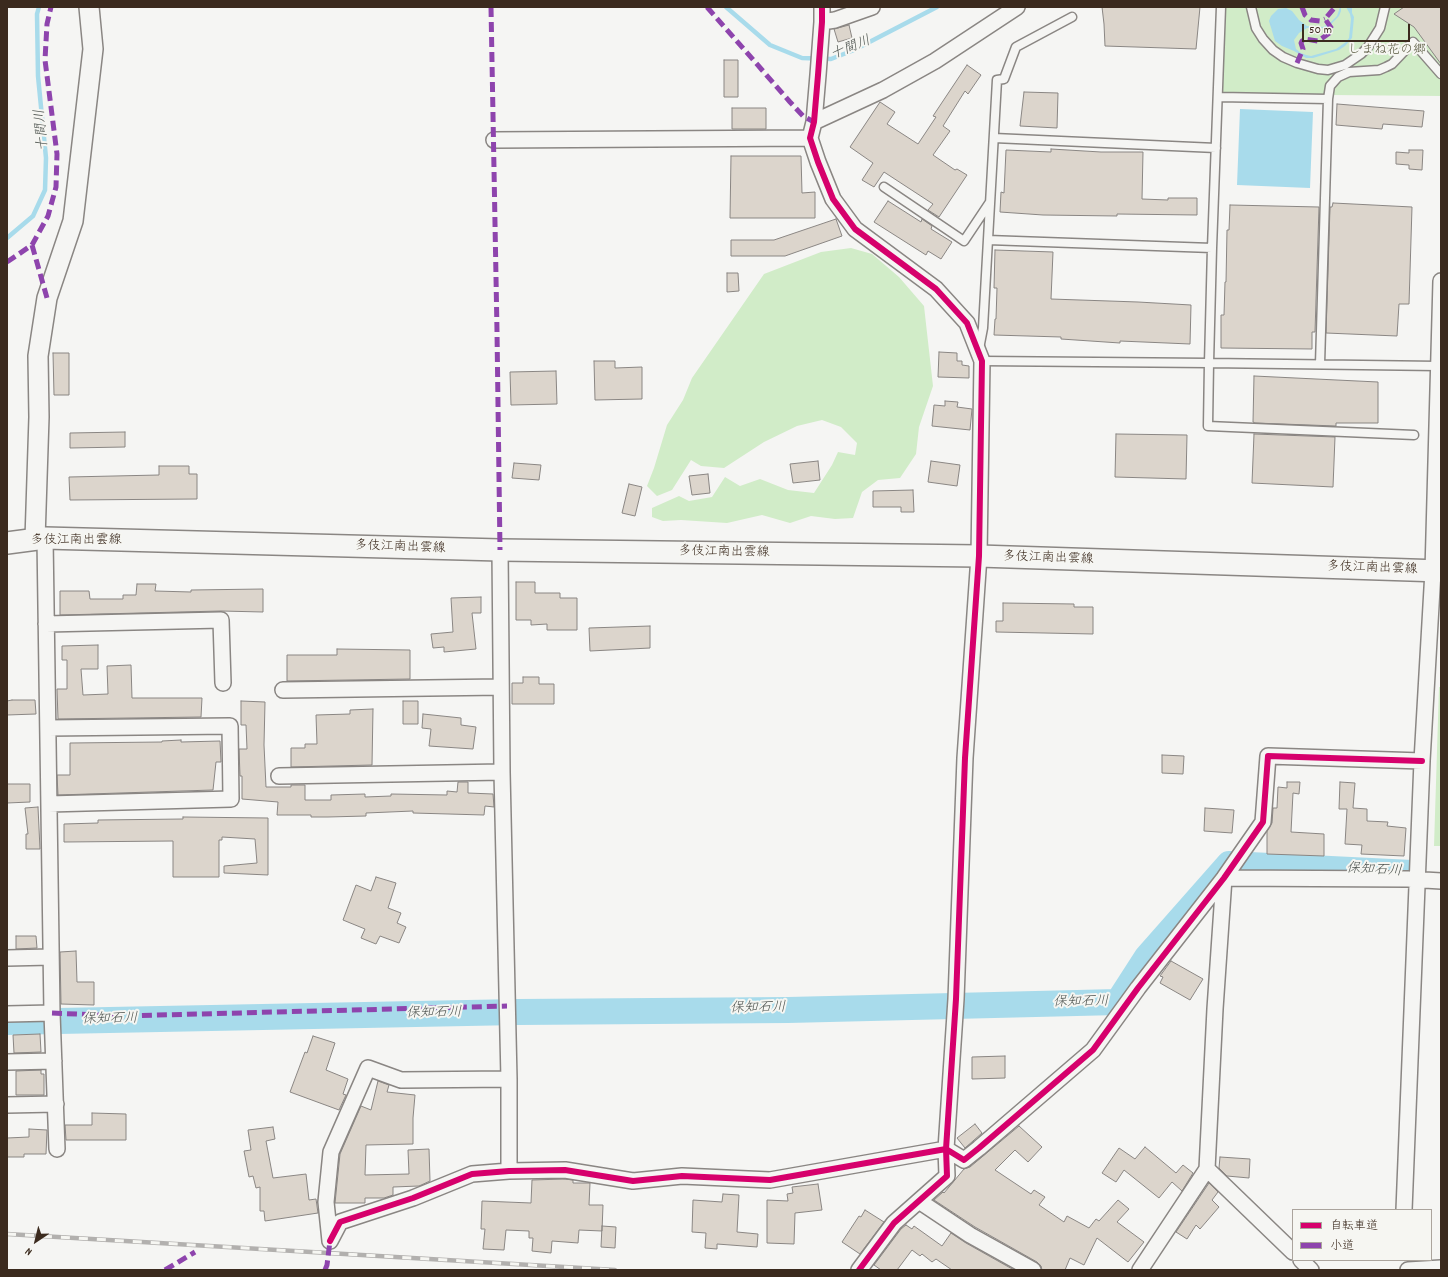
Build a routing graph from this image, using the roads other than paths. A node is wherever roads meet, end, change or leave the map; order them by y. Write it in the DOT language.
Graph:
graph roads {
  1 [pos="89,7"];
  2 [pos="872,7"];
  3 [pos="1017,7"];
  4 [pos="1221,7"];
  5 [pos="1251,7"];
  6 [pos="1385,7"];
  7 [pos="822,14"];
  8 [pos="1072,17"];
  9 [pos="1342,70"];
  10 [pos="1441,74"];
  11 [pos="1219,97"];
  12 [pos="1328,99"];
  13 [pos="814,122"];
  14 [pos="810,138"];
  15 [pos="994,138"];
  16 [pos="494,140"];
  17 [pos="1216,148"];
  18 [pos="884,187"];
  19 [pos="990,202"];
  20 [pos="988,240"];
  21 [pos="1212,248"];
  22 [pos="1441,281"];
  23 [pos="1441,303"];
  24 [pos="980,356"];
  25 [pos="1209,363"];
  26 [pos="1320,364"];
  27 [pos="1438,366"];
  28 [pos="1414,435"];
  29 [pos="1439,438"];
  30 [pos="40,539"];
  31 [pos="7,543"];
  32 [pos="500,550"];
  33 [pos="979,556"];
  34 [pos="1437,571"];
  35 [pos="46,624"];
  36 [pos="223,683"];
  37 [pos="501,687"];
  38 [pos="283,690"];
  39 [pos="48,728"];
  40 [pos="1422,761"];
  41 [pos="502,772"];
  42 [pos="279,776"];
  43 [pos="49,804"];
  44 [pos="1224,878"];
  45 [pos="1417,880"];
  46 [pos="1441,881"];
  47 [pos="51,957"];
  48 [pos="7,958"];
  49 [pos="52,1013"];
  50 [pos="7,1014"];
  51 [pos="54,1061"];
  52 [pos="7,1062"];
  53 [pos="509,1079"];
  54 [pos="56,1104"];
  55 [pos="7,1105"];
  56 [pos="57,1149"];
  57 [pos="946,1149"];
  58 [pos="1207,1169"];
  59 [pos="508,1171"];
  60 [pos="918,1201"];
  61 [pos="1404,1209"];
  62 [pos="1292,1251"];
  63 [pos="1302,1261"];
  64 [pos="1441,1268"];
  65 [pos="859,1270"];
  66 [pos="1033,1270"];
  67 [pos="1140,1270"];
  68 [pos="1312,1270"];
  69 [pos="1408,1270"];
  1 -- 30 [label="street"];
  2 -- 7 [label="street"];
  3 -- 13 [label="street"];
  4 -- 11 [label="lane"];
  5 -- 9 [label="lane"];
  6 -- 9 [label="lane"];
  7 -- 13 [label="street"];
  8 -- 15 [label="lane"];
  9 -- 10 [label="lane"];
  9 -- 12 [label="lane"];
  11 -- 12 [label="lane"];
  11 -- 17 [label="lane"];
  12 -- 26 [label="lane"];
  13 -- 14 [label="street"];
  14 -- 16 [label="street"];
  14 -- 24 [label="street"];
  15 -- 17 [label="lane"];
  15 -- 19 [label="lane"];
  17 -- 21 [label="lane"];
  18 -- 19 [label="lane"];
  19 -- 20 [label="lane"];
  20 -- 21 [label="lane"];
  20 -- 24 [label="lane"];
  21 -- 25 [label="lane"];
  22 -- 23 [label="street"];
  23 -- 27 [label="street"];
  24 -- 25 [label="lane"];
  24 -- 33 [label="street"];
  25 -- 26 [label="lane"];
  25 -- 28 [label="lane"];
  26 -- 27 [label="lane"];
  27 -- 29 [label="street"];
  29 -- 34 [label="street"];
  30 -- 31 [label="main road, 多伎江南出雲線"];
  30 -- 32 [label="main road, 多伎江南出雲線"];
  30 -- 35 [label="street"];
  32 -- 33 [label="main road, 多伎江南出雲線"];
  32 -- 37 [label="street"];
  33 -- 34 [label="main road, 多伎江南出雲線"];
  33 -- 57 [label="street"];
  34 -- 40 [label="street"];
  35 -- 36 [label="street"];
  35 -- 39 [label="street"];
  37 -- 38 [label="street"];
  37 -- 41 [label="street"];
  39 -- 43 [label="street"];
  39 -- 43 [label="street"];
  40 -- 44 [label="street"];
  40 -- 45 [label="street"];
  41 -- 42 [label="street"];
  41 -- 53 [label="street"];
  43 -- 47 [label="street"];
  44 -- 45 [label="street"];
  44 -- 57 [label="street"];
  44 -- 58 [label="street"];
  45 -- 46 [label="street"];
  45 -- 61 [label="street"];
  47 -- 48 [label="street"];
  47 -- 49 [label="street"];
  49 -- 50 [label="street"];
  49 -- 51 [label="street"];
  51 -- 52 [label="street"];
  51 -- 54 [label="street"];
  53 -- 59 [label="street"];
  53 -- 59 [label="street"];
  54 -- 55 [label="street"];
  54 -- 56 [label="street"];
  57 -- 59 [label="street"];
  57 -- 60 [label="street"];
  58 -- 62 [label="street"];
  58 -- 67 [label="street"];
  60 -- 65 [label="street"];
  60 -- 66 [label="street"];
  63 -- 68 [label="street"];
  64 -- 69 [label="street"];
}
